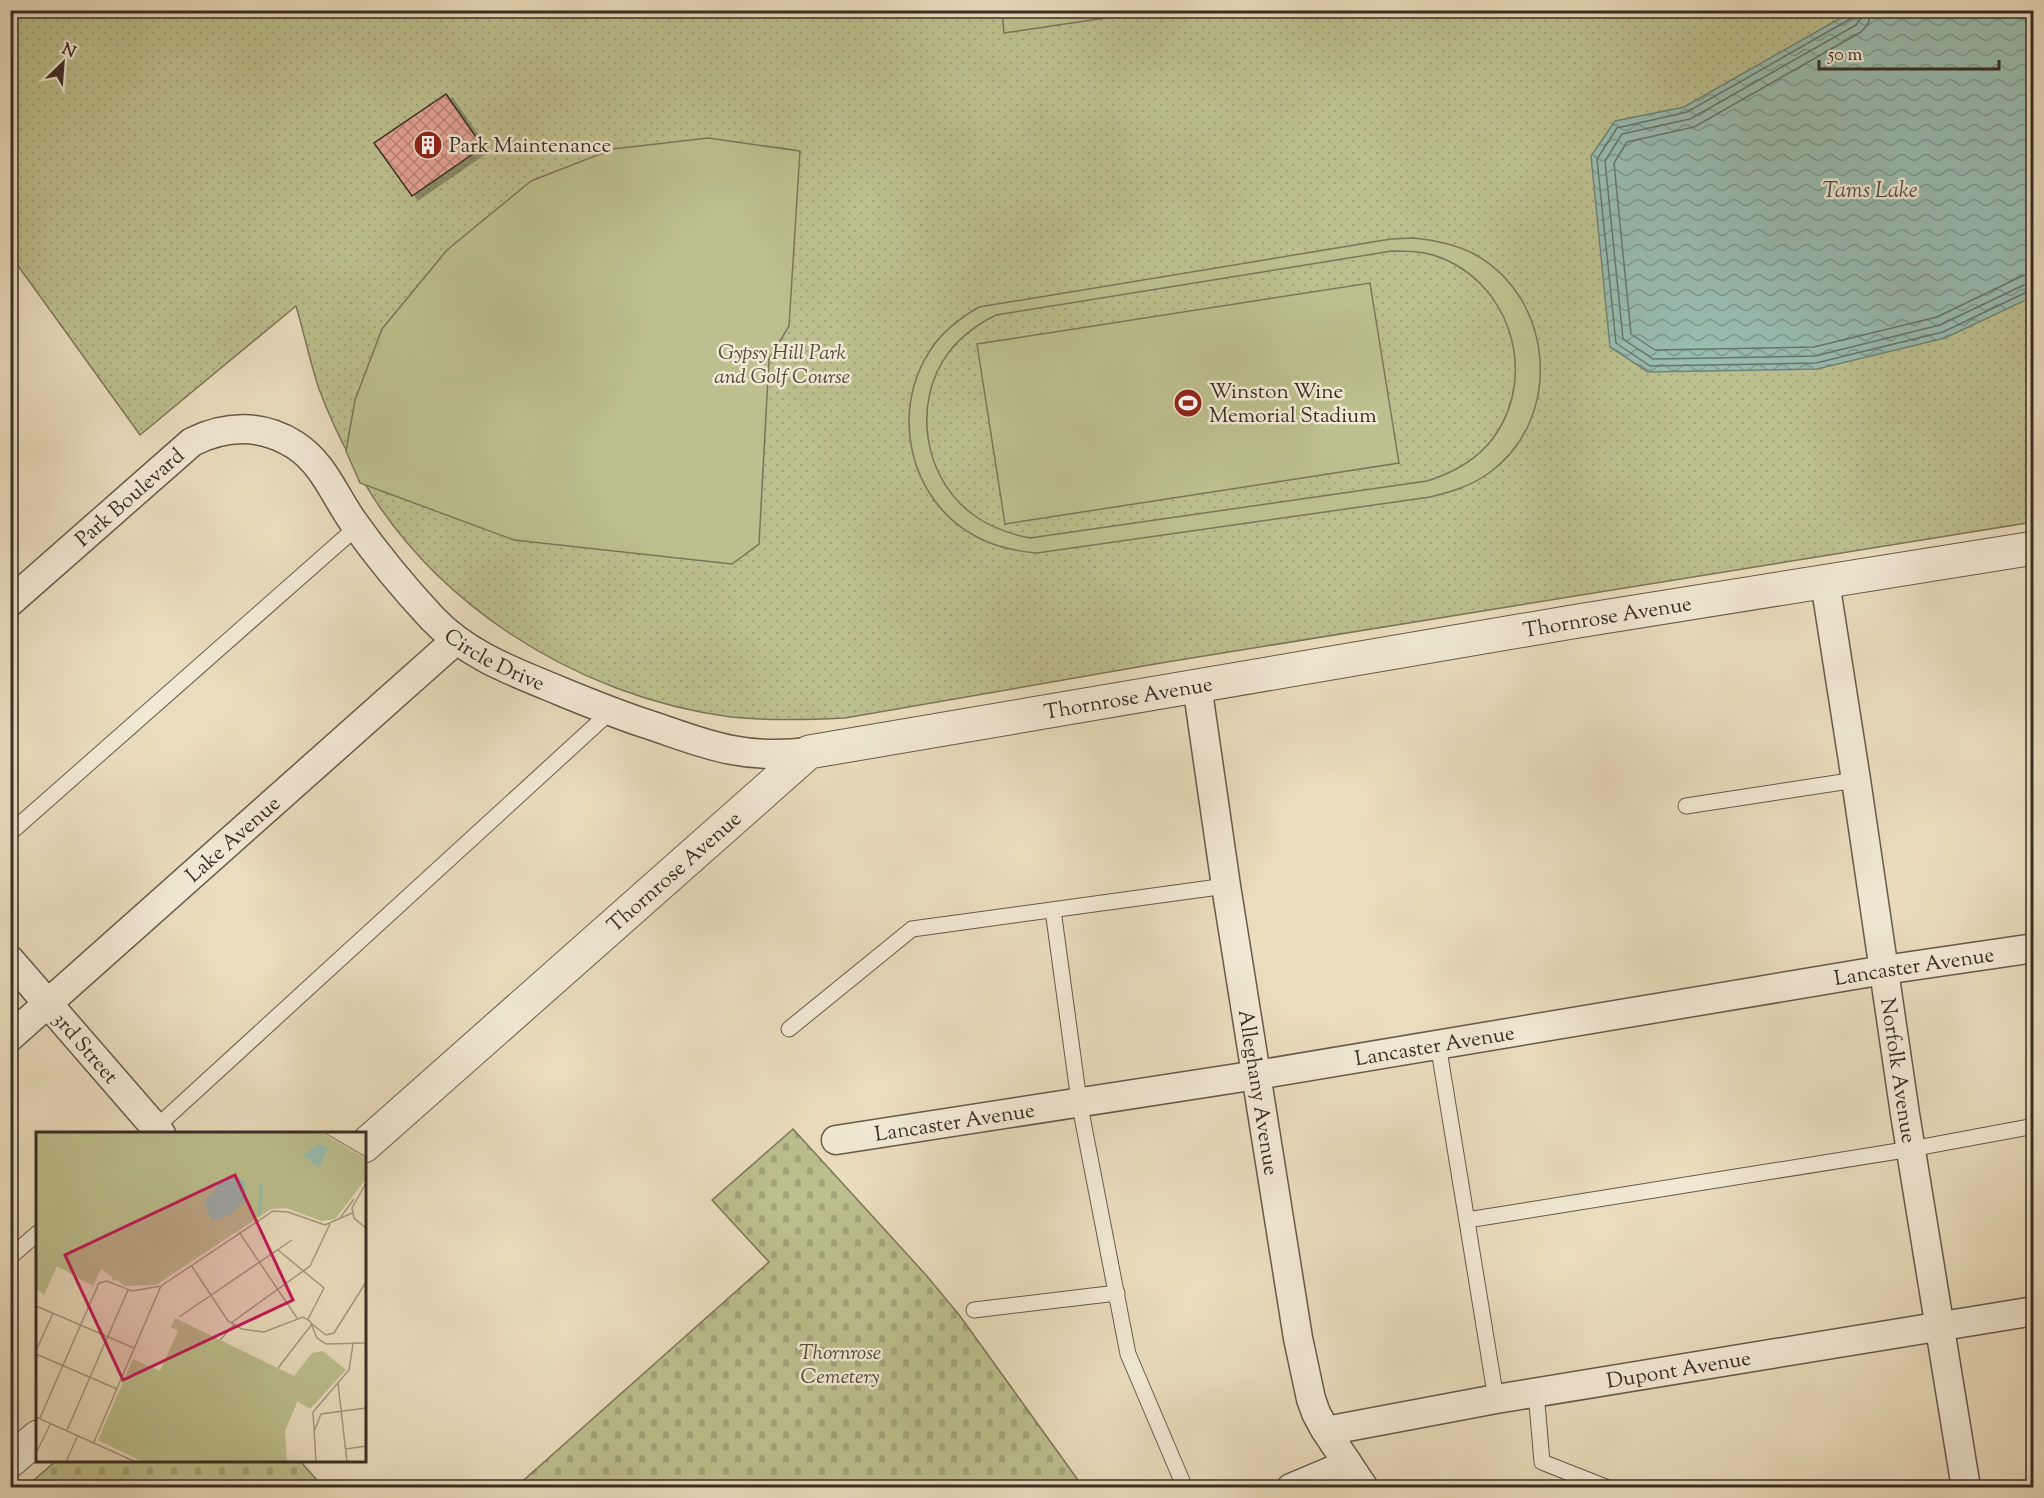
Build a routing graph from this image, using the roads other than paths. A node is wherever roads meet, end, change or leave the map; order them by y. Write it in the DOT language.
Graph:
graph roads {
  1 [pos="264,431"];
  2 [pos="357,527"];
  3 [pos="2034,548"];
  4 [pos="1825,582"];
  5 [pos="10,602"];
  6 [pos="456,640"];
  7 [pos="1197,685"];
  8 [pos="610,712"];
  9 [pos="808,752"];
  10 [pos="1856,780"];
  11 [pos="1686,806"];
  12 [pos="10,832"];
  13 [pos="1226,886"];
  14 [pos="1053,910"];
  15 [pos="2034,948"];
  16 [pos="10,960"];
  17 [pos="1884,970"];
  18 [pos="49,1003"];
  19 [pos="789,1029"];
  20 [pos="10,1037"];
  21 [pos="1438,1044"];
  22 [pos="1257,1075"];
  23 [pos="1079,1101"];
  24 [pos="2034,1126"];
  25 [pos="155,1132"];
  26 [pos="836,1140"];
  27 [pos="366,1144"];
  28 [pos="1911,1149"];
  29 [pos="1467,1220"];
  30 [pos="36,1235"];
  31 [pos="10,1257"];
  32 [pos="1117,1293"];
  33 [pos="974,1310"];
  34 [pos="2034,1311"];
  35 [pos="1940,1326"];
  36 [pos="1536,1392"];
  37 [pos="1496,1399"];
  38 [pos="1326,1431"];
  39 [pos="36,1439"];
  40 [pos="10,1461"];
  41 [pos="1348,1464"];
  42 [pos="1185,1488"];
  43 [pos="1291,1488"];
  44 [pos="1364,1488"];
  45 [pos="1608,1488"];
  46 [pos="1966,1488"];
  1 -- 2 [label="street, Circle Drive"];
  1 -- 5 [label="street, Park Boulevard"];
  2 -- 6 [label="street, Circle Drive"];
  2 -- 12 [label="lane"];
  3 -- 4 [label="street, Thornrose Avenue"];
  4 -- 7 [label="street, Thornrose Avenue"];
  4 -- 10 [label="street, Norfolk Avenue"];
  6 -- 8 [label="street, Circle Drive"];
  6 -- 18 [label="street, Lake Avenue"];
  7 -- 9 [label="street, Thornrose Avenue"];
  7 -- 13 [label="street, Alleghany Avenue"];
  8 -- 9 [label="street, Circle Drive"];
  8 -- 25 [label="lane"];
  9 -- 27 [label="street, Thornrose Avenue"];
  10 -- 11 [label="lane"];
  10 -- 17 [label="street, Norfolk Avenue"];
  13 -- 14 [label="lane"];
  13 -- 22 [label="street, Alleghany Avenue"];
  14 -- 19 [label="lane"];
  14 -- 23 [label="lane"];
  15 -- 17 [label="street, Lancaster Avenue"];
  16 -- 18 [label="street, 3rd Street"];
  17 -- 21 [label="street, Lancaster Avenue"];
  17 -- 28 [label="street, Norfolk Avenue"];
  18 -- 20 [label="street, Lake Avenue"];
  18 -- 25 [label="street, 3rd Street"];
  21 -- 22 [label="street, Lancaster Avenue"];
  21 -- 29 [label="lane"];
  22 -- 23 [label="street, Lancaster Avenue"];
  22 -- 38 [label="street, Alleghany Avenue"];
  23 -- 26 [label="street, Lancaster Avenue"];
  23 -- 32 [label="lane"];
  24 -- 28 [label="lane"];
  28 -- 29 [label="lane"];
  28 -- 35 [label="street, Norfolk Avenue"];
  29 -- 37 [label="lane"];
  30 -- 31 [label="lane"];
  32 -- 33 [label="lane"];
  32 -- 42 [label="lane"];
  34 -- 35 [label="street, Dupont Avenue"];
  35 -- 36 [label="street, Dupont Avenue"];
  35 -- 46 [label="street, Norfolk Avenue"];
  36 -- 37 [label="street, Dupont Avenue"];
  36 -- 45 [label="lane"];
  37 -- 38 [label="street, Dupont Avenue"];
  38 -- 41 [label="street, Alleghany Avenue"];
  39 -- 40 [label="street"];
  41 -- 43 [label="street"];
  41 -- 44 [label="street, Alleghany Avenue"];
}
